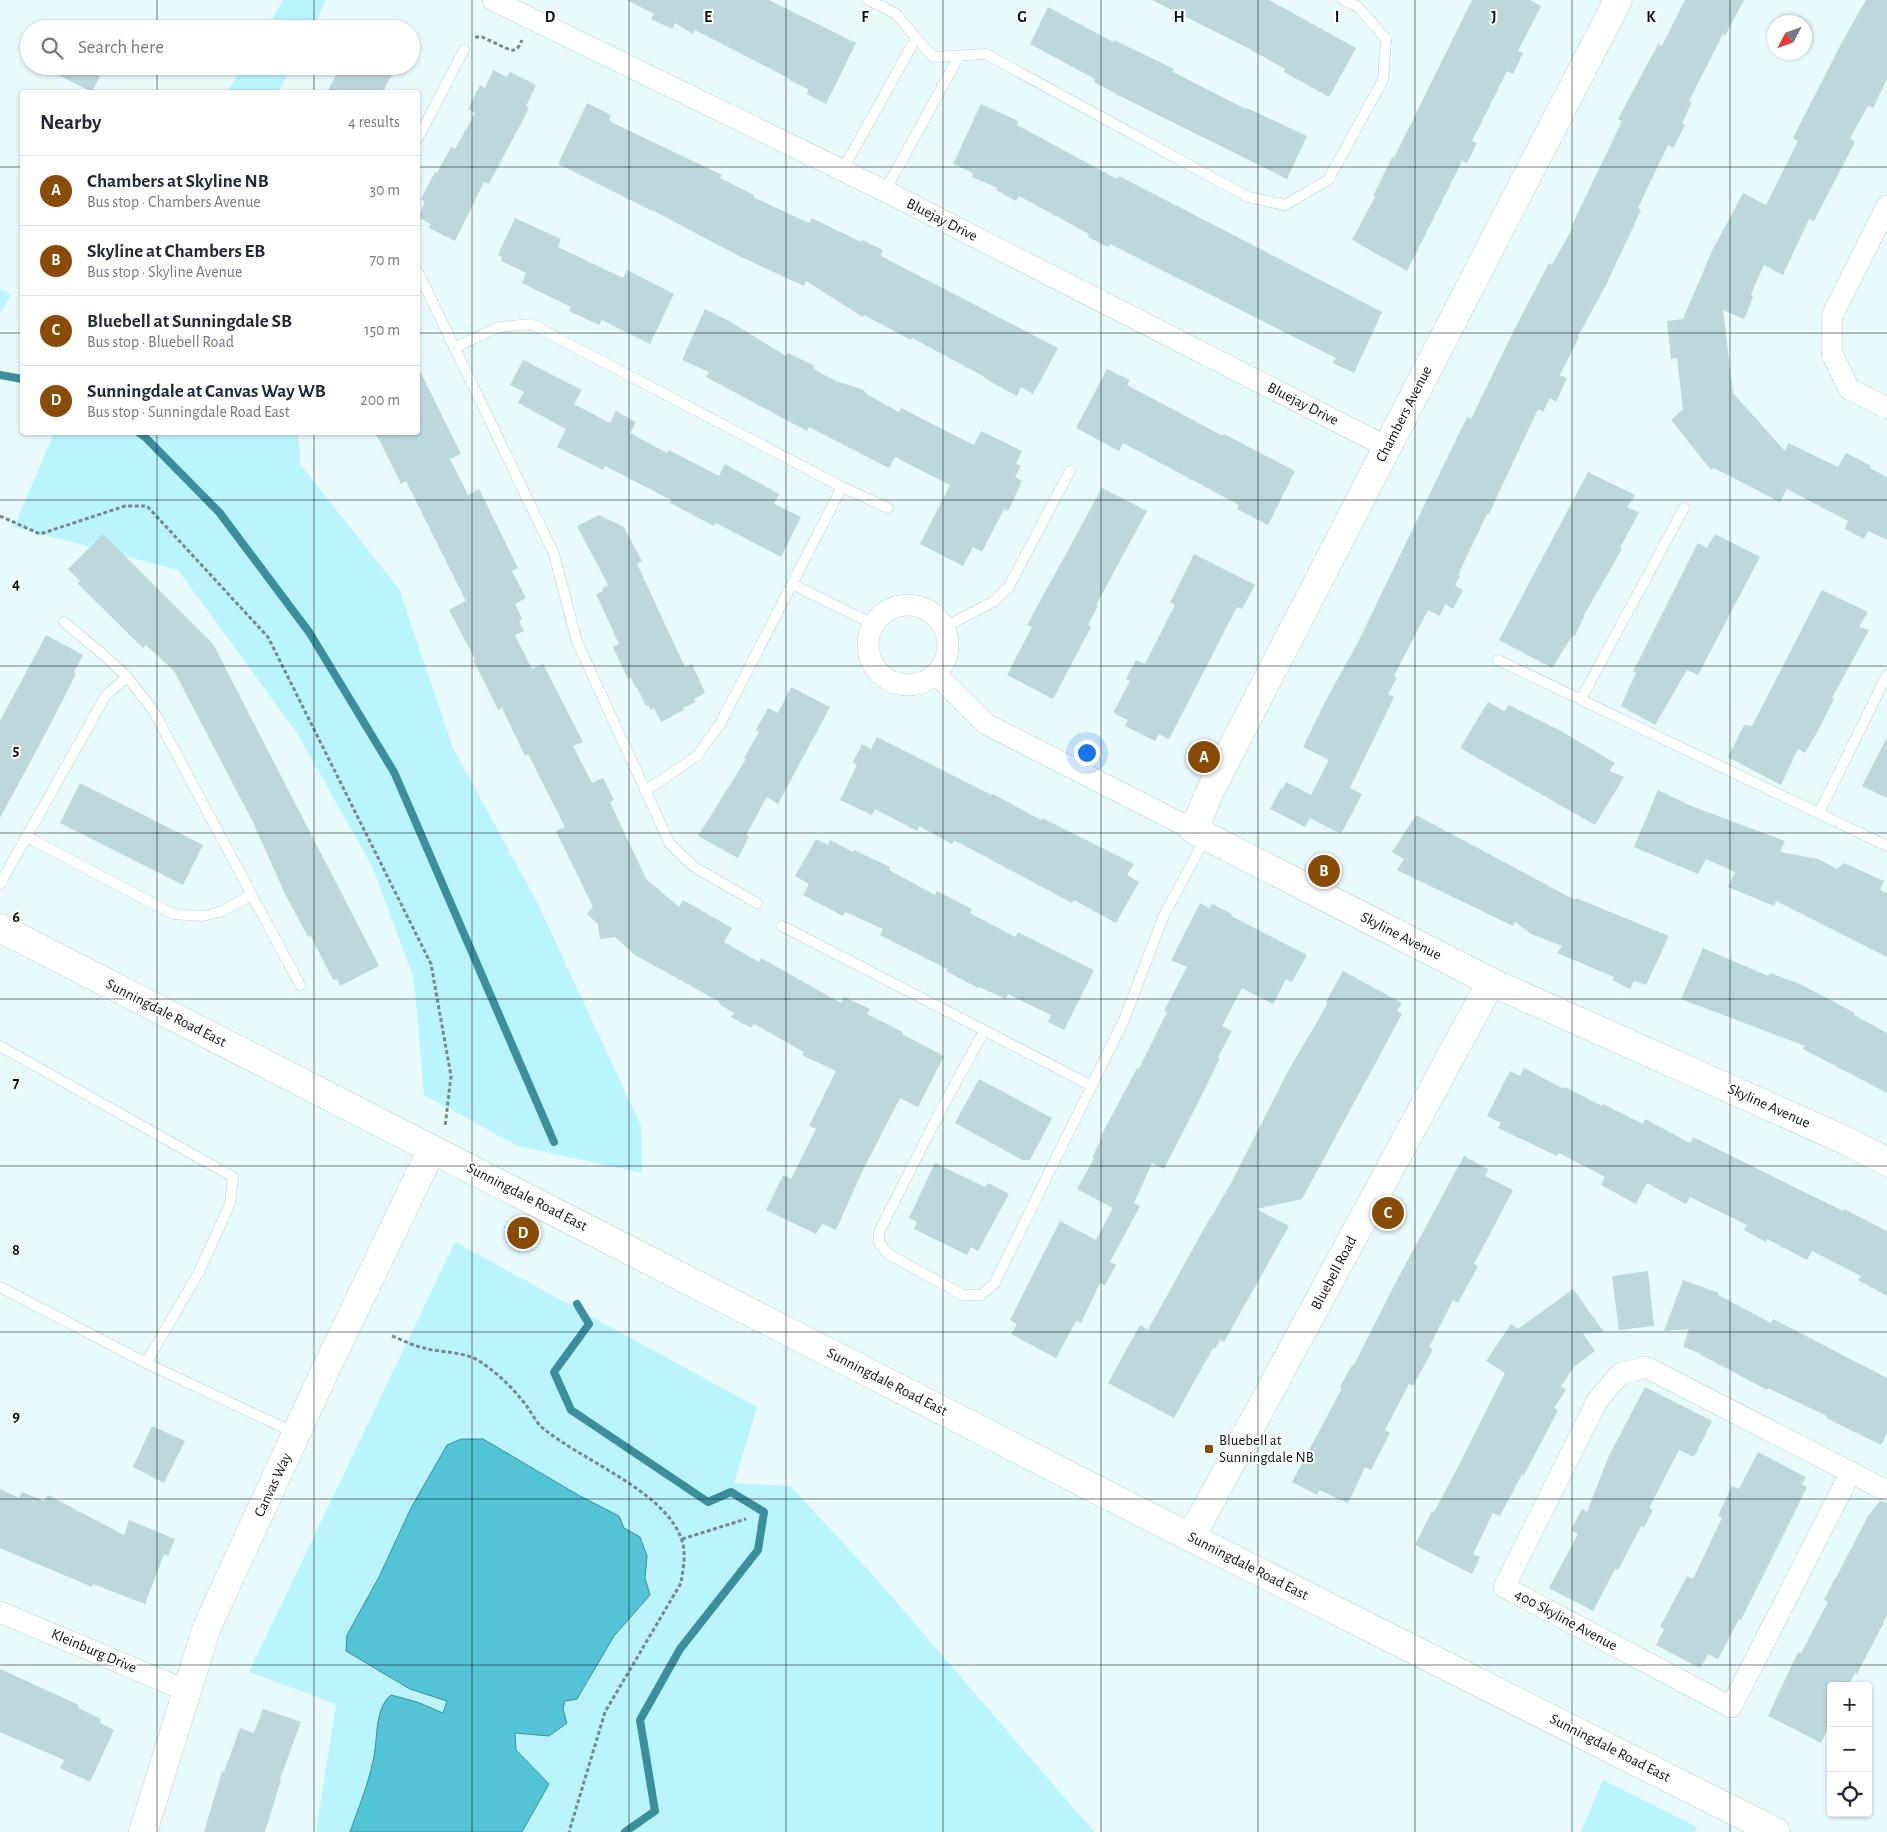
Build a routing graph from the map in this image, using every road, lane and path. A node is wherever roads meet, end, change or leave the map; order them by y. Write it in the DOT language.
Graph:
graph roads {
  1 [pos="493,0"];
  2 [pos="868,0"];
  3 [pos="1344,0"];
  4 [pos="1618,0"];
  5 [pos="524,35"];
  6 [pos="916,38"];
  7 [pos="464,50"];
  8 [pos="959,56"];
  9 [pos="420,134"];
  10 [pos="842,171"];
  11 [pos="885,191"];
  12 [pos="1887,206"];
  13 [pos="420,276"];
  14 [pos="454,348"];
  15 [pos="1887,408"];
  16 [pos="1387,447"];
  17 [pos="1070,471"];
  18 [pos="842,487"];
  19 [pos="888,508"];
  20 [pos="1684,508"];
  21 [pos="0,516"];
  22 [pos="792,584"];
  23 [pos="64,622"];
  24 [pos="873,624"];
  25 [pos="944,627"];
  26 [pos="1498,660"];
  27 [pos="937,675"];
  28 [pos="1887,675"];
  29 [pos="127,677"];
  30 [pos="1581,699"];
  31 [pos="646,791"];
  32 [pos="1819,813"];
  33 [pos="1200,833"];
  34 [pos="26,837"];
  35 [pos="1887,846"];
  36 [pos="0,884"];
  37 [pos="252,895"];
  38 [pos="756,903"];
  39 [pos="782,926"];
  40 [pos="0,928"];
  41 [pos="1491,982"];
  42 [pos="300,985"];
  43 [pos="984,1031"];
  44 [pos="0,1046"];
  45 [pos="1092,1086"];
  46 [pos="438,1140"];
  47 [pos="1887,1162"];
  48 [pos="0,1287"];
  49 [pos="392,1336"];
  50 [pos="146,1363"];
  51 [pos="296,1434"];
  52 [pos="1851,1472"];
  53 [pos="1887,1491"];
  54 [pos="746,1519"];
  55 [pos="1192,1537"];
  56 [pos="682,1539"];
  57 [pos="0,1612"];
  58 [pos="187,1691"];
  59 [pos="144,1832"];
  60 [pos="569,1832"];
  61 [pos="1776,1832"];
  1 -- 10 [label="street, Bluejay Drive"];
  2 -- 6 [label="lane"];
  3 -- 8 [label="lane"];
  4 -- 16 [label="street, Chambers Avenue"];
  5 -- 7 [label="path"];
  6 -- 8 [label="lane"];
  6 -- 10 [label="lane"];
  7 -- 9 [label="lane"];
  8 -- 11 [label="lane"];
  10 -- 11 [label="street, Bluejay Drive"];
  11 -- 16 [label="street, Bluejay Drive"];
  12 -- 15 [label="street"];
  13 -- 14 [label="lane"];
  14 -- 18 [label="lane"];
  14 -- 31 [label="lane"];
  16 -- 33 [label="street, Chambers Avenue"];
  17 -- 25 [label="lane"];
  18 -- 19 [label="lane"];
  18 -- 22 [label="lane"];
  20 -- 30 [label="lane"];
  21 -- 46 [label="path"];
  22 -- 24 [label="lane"];
  22 -- 31 [label="lane"];
  23 -- 29 [label="lane"];
  24 -- 25 [label="street"];
  24 -- 27 [label="street"];
  25 -- 27 [label="street"];
  26 -- 30 [label="lane"];
  27 -- 33 [label="street, Skyline Avenue"];
  28 -- 32 [label="lane"];
  29 -- 34 [label="lane"];
  29 -- 37 [label="lane"];
  30 -- 32 [label="lane"];
  31 -- 38 [label="lane"];
  32 -- 35 [label="lane"];
  33 -- 41 [label="street, Skyline Avenue"];
  33 -- 45 [label="lane"];
  34 -- 36 [label="lane"];
  34 -- 37 [label="lane"];
  37 -- 42 [label="lane"];
  39 -- 43 [label="lane"];
  40 -- 46 [label="street, Sunningdale Road East"];
  41 -- 47 [label="street, Skyline Avenue"];
  41 -- 55 [label="street, Bluebell Road"];
  43 -- 45 [label="lane"];
  43 -- 45 [label="lane"];
  44 -- 50 [label="lane"];
  46 -- 51 [label="street, Canvas Way"];
  46 -- 55 [label="street, Sunningdale Road East"];
  48 -- 50 [label="lane"];
  49 -- 56 [label="path"];
  50 -- 51 [label="lane"];
  51 -- 58 [label="street, Canvas Way"];
  52 -- 52 [label="street, 400 Skyline Avenue"];
  52 -- 53 [label="street, 400 Skyline Avenue"];
  54 -- 56 [label="path"];
  55 -- 61 [label="street, Sunningdale Road East"];
  56 -- 60 [label="path"];
  57 -- 58 [label="street, Kleinburg Drive"];
  58 -- 59 [label="street, Canvas Way"];
}
